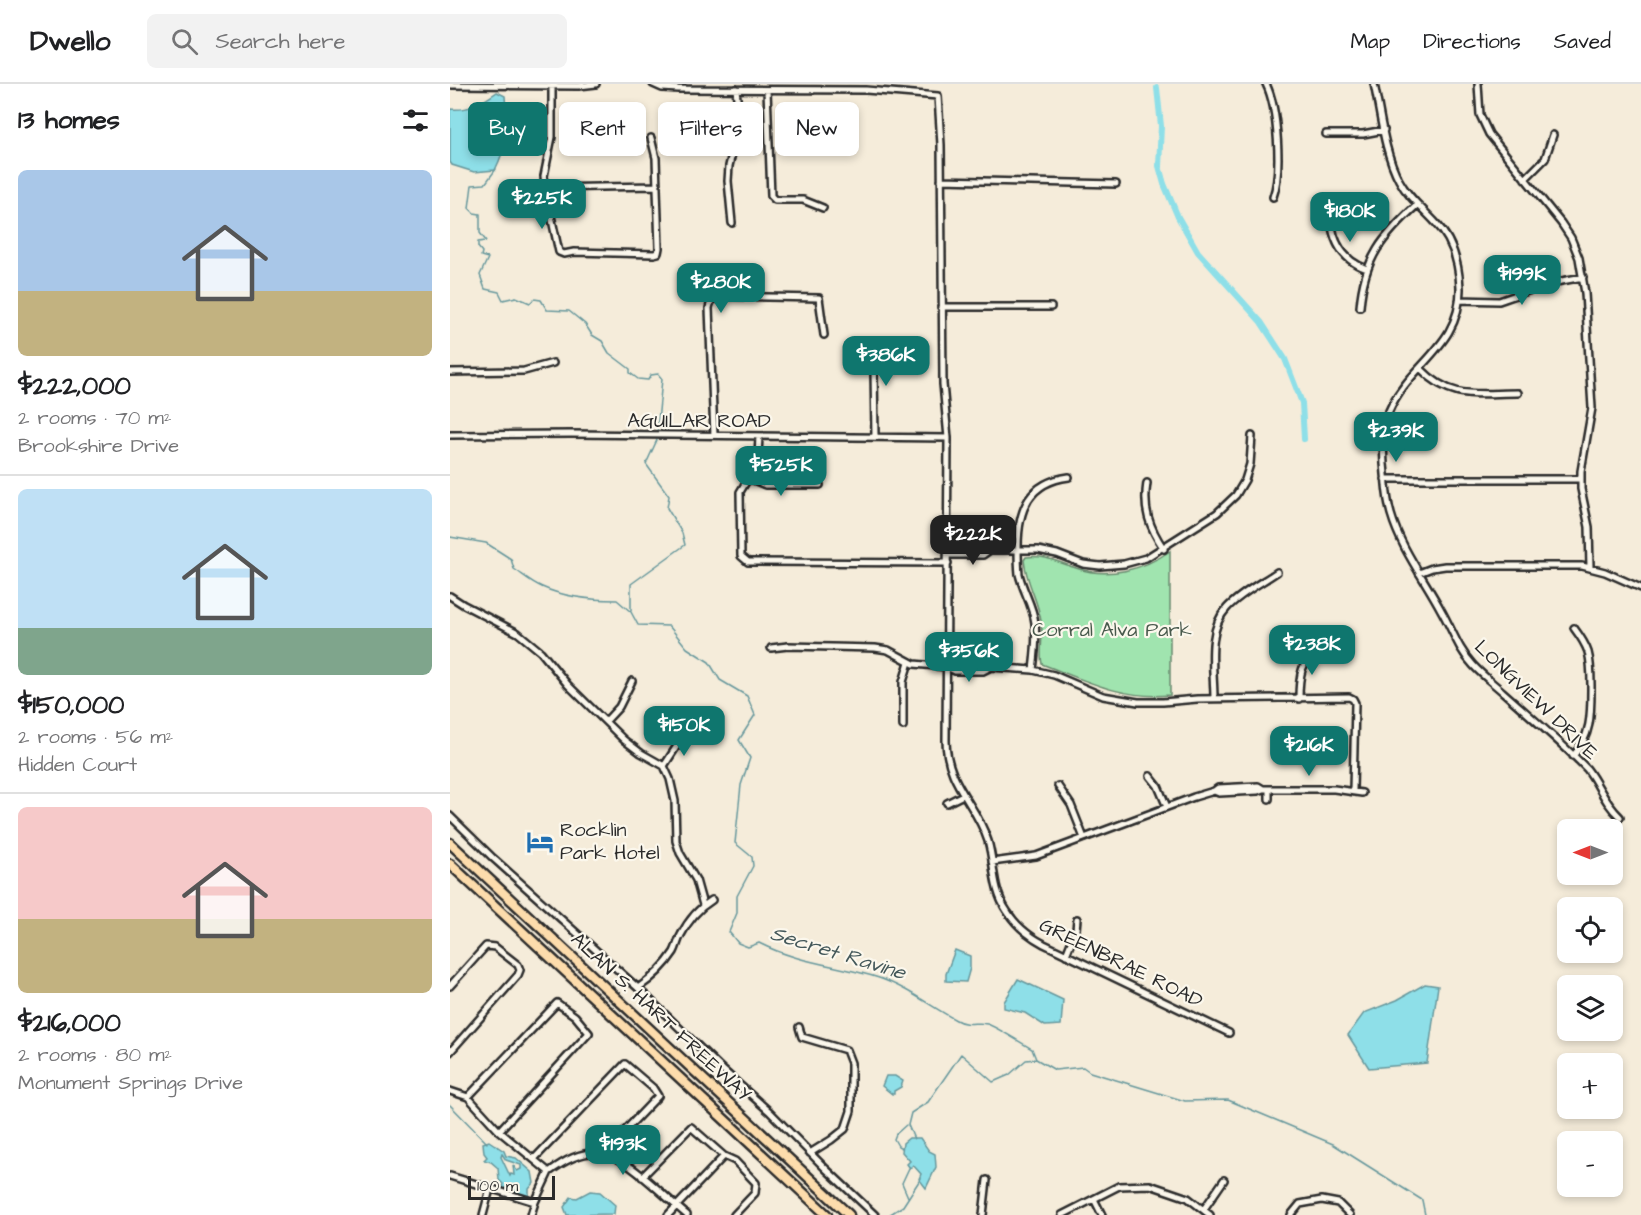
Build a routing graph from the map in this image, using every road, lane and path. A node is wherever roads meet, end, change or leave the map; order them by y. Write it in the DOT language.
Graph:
graph roads {
  1 [pos="596,84"];
  2 [pos="653,84"];
  3 [pos="1266,84"];
  4 [pos="1374,84"];
  5 [pos="1478,84"];
  6 [pos="450,86"];
  7 [pos="552,86"];
  8 [pos="854,87"];
  9 [pos="736,90"];
  10 [pos="768,90"];
  11 [pos="1384,130"];
  12 [pos="1326,134"];
  13 [pos="1553,135"];
  14 [pos="651,138"];
  15 [pos="1525,179"];
  16 [pos="941,180"];
  17 [pos="1116,184"];
  18 [pos="656,186"];
  19 [pos="544,188"];
  20 [pos="1273,197"];
  21 [pos="1417,205"];
  22 [pos="823,208"];
  23 [pos="1331,219"];
  24 [pos="732,223"];
  25 [pos="1367,269"];
  26 [pos="1583,277"];
  27 [pos="1459,300"];
  28 [pos="941,307"];
  29 [pos="1051,307"];
  30 [pos="1360,307"];
  31 [pos="824,335"];
  32 [pos="861,349"];
  33 [pos="553,363"];
  34 [pos="1421,369"];
  35 [pos="450,372"];
  36 [pos="1518,393"];
  37 [pos="450,435"];
  38 [pos="714,435"];
  39 [pos="759,436"];
  40 [pos="1252,436"];
  41 [pos="874,437"];
  42 [pos="948,438"];
  43 [pos="1069,477"];
  44 [pos="748,478"];
  45 [pos="1385,479"];
  46 [pos="1581,479"];
  47 [pos="1146,483"];
  48 [pos="820,485"];
  49 [pos="948,546"];
  50 [pos="1164,549"];
  51 [pos="990,550"];
  52 [pos="1018,550"];
  53 [pos="948,555"];
  54 [pos="948,563"];
  55 [pos="1590,567"];
  56 [pos="1277,572"];
  57 [pos="1419,573"];
  58 [pos="1641,588"];
  59 [pos="450,596"];
  60 [pos="1574,628"];
  61 [pos="771,648"];
  62 [pos="1322,649"];
  63 [pos="909,662"];
  64 [pos="947,667"];
  65 [pos="1032,670"];
  66 [pos="632,681"];
  67 [pos="1214,699"];
  68 [pos="1299,699"];
  69 [pos="606,721"];
  70 [pos="903,726"];
  71 [pos="684,735"];
  72 [pos="1573,756"];
  73 [pos="663,766"];
  74 [pos="1150,776"];
  75 [pos="1058,786"];
  76 [pos="1266,789"];
  77 [pos="1353,791"];
  78 [pos="1362,793"];
  79 [pos="963,795"];
  80 [pos="1269,800"];
  81 [pos="947,803"];
  82 [pos="1167,807"];
  83 [pos="450,816"];
  84 [pos="1620,817"];
  85 [pos="1084,838"];
  86 [pos="450,843"];
  87 [pos="992,862"];
  88 [pos="452,866"];
  89 [pos="711,900"];
  90 [pos="703,905"];
  91 [pos="1077,919"];
  92 [pos="1066,954"];
  93 [pos="450,986"];
  94 [pos="638,988"];
  95 [pos="799,1027"];
  96 [pos="1229,1033"];
  97 [pos="450,1052"];
  98 [pos="450,1091"];
  99 [pos="468,1097"];
  100 [pos="499,1131"];
  101 [pos="810,1153"];
  102 [pos="609,1155"];
  103 [pos="724,1156"];
  104 [pos="534,1159"];
  105 [pos="549,1172"];
  106 [pos="450,1176"];
  107 [pos="642,1177"];
  108 [pos="987,1180"];
  109 [pos="1224,1180"];
  110 [pos="490,1189"];
  111 [pos="1094,1199"];
  112 [pos="535,1202"];
  113 [pos="676,1206"];
  114 [pos="1204,1209"];
  115 [pos="483,1215"];
  116 [pos="531,1215"];
  117 [pos="668,1215"];
  118 [pos="687,1215"];
  119 [pos="734,1215"];
  120 [pos="827,1215"];
  121 [pos="849,1215"];
  122 [pos="875,1215"];
  123 [pos="983,1215"];
  124 [pos="1062,1215"];
  125 [pos="1102,1215"];
  126 [pos="1210,1215"];
  127 [pos="1291,1215"];
  128 [pos="1350,1215"];
  1 -- 7 [label="street"];
  2 -- 9 [label="street"];
  3 -- 20 [label="street"];
  4 -- 11 [label="street, LONGVIEW DRIVE"];
  5 -- 15 [label="street"];
  6 -- 7 [label="street"];
  7 -- 19 [label="street"];
  8 -- 10 [label="street"];
  8 -- 16 [label="street, GREENBRAE ROAD"];
  9 -- 10 [label="street"];
  9 -- 24 [label="street"];
  10 -- 22 [label="street"];
  11 -- 12 [label="street"];
  11 -- 21 [label="street, LONGVIEW DRIVE"];
  13 -- 15 [label="street"];
  14 -- 18 [label="street"];
  15 -- 26 [label="street"];
  16 -- 17 [label="street"];
  16 -- 28 [label="street, GREENBRAE ROAD"];
  18 -- 19 [label="street"];
  18 -- 19 [label="street"];
  21 -- 25 [label="street"];
  21 -- 27 [label="street, LONGVIEW DRIVE"];
  23 -- 25 [label="street"];
  25 -- 30 [label="street"];
  26 -- 27 [label="street"];
  26 -- 46 [label="street"];
  27 -- 34 [label="street, LONGVIEW DRIVE"];
  28 -- 29 [label="street"];
  28 -- 42 [label="street, GREENBRAE ROAD"];
  31 -- 38 [label="street"];
  32 -- 41 [label="street"];
  33 -- 35 [label="street"];
  34 -- 36 [label="street"];
  34 -- 45 [label="street, LONGVIEW DRIVE"];
  37 -- 38 [label="street, AGUILAR ROAD"];
  38 -- 39 [label="street, AGUILAR ROAD"];
  39 -- 41 [label="street, AGUILAR ROAD"];
  39 -- 44 [label="street"];
  40 -- 50 [label="street"];
  41 -- 42 [label="street, AGUILAR ROAD"];
  42 -- 49 [label="street, GREENBRAE ROAD"];
  43 -- 52 [label="street"];
  44 -- 48 [label="street"];
  44 -- 54 [label="street"];
  45 -- 46 [label="street"];
  45 -- 57 [label="street, LONGVIEW DRIVE"];
  46 -- 55 [label="street"];
  47 -- 50 [label="street"];
  49 -- 51 [label="street"];
  49 -- 53 [label="street, GREENBRAE ROAD"];
  50 -- 52 [label="street"];
  51 -- 52 [label="street"];
  51 -- 53 [label="street"];
  52 -- 65 [label="street"];
  53 -- 54 [label="street, GREENBRAE ROAD"];
  54 -- 64 [label="street, GREENBRAE ROAD"];
  55 -- 57 [label="street"];
  55 -- 58 [label="street"];
  56 -- 67 [label="street"];
  57 -- 72 [label="street, LONGVIEW DRIVE"];
  59 -- 69 [label="street"];
  60 -- 72 [label="street"];
  61 -- 63 [label="street"];
  62 -- 68 [label="street"];
  63 -- 64 [label="street"];
  63 -- 70 [label="street"];
  64 -- 65 [label="street"];
  64 -- 79 [label="street, GREENBRAE ROAD"];
  65 -- 67 [label="street"];
  66 -- 69 [label="street"];
  67 -- 68 [label="street"];
  68 -- 77 [label="street"];
  69 -- 73 [label="street"];
  71 -- 73 [label="street"];
  72 -- 84 [label="street, LONGVIEW DRIVE"];
  73 -- 90 [label="street"];
  74 -- 82 [label="street"];
  75 -- 85 [label="street"];
  76 -- 77 [label="street"];
  76 -- 80 [label="street"];
  76 -- 82 [label="street"];
  77 -- 78 [label="street"];
  79 -- 81 [label="street"];
  79 -- 87 [label="street, GREENBRAE ROAD"];
  82 -- 85 [label="street"];
  83 -- 94 [label="street"];
  85 -- 87 [label="street"];
  86 -- 121 [label="highway, ALAN S. HART FREEWAY"];
  87 -- 92 [label="street, GREENBRAE ROAD"];
  88 -- 120 [label="highway, ALAN S. HART FREEWAY"];
  89 -- 90 [label="street"];
  90 -- 94 [label="street"];
  91 -- 92 [label="street"];
  92 -- 96 [label="street, GREENBRAE ROAD"];
  93 -- 97 [label="street"];
  94 -- 101 [label="street"];
  95 -- 101 [label="street"];
  98 -- 99 [label="street"];
  99 -- 100 [label="street"];
  99 -- 100 [label="street"];
  100 -- 104 [label="street"];
  101 -- 122 [label="street"];
  102 -- 104 [label="street"];
  102 -- 105 [label="street"];
  102 -- 107 [label="street"];
  103 -- 107 [label="street"];
  103 -- 113 [label="street"];
  103 -- 119 [label="street"];
  104 -- 105 [label="street"];
  105 -- 112 [label="street"];
  106 -- 110 [label="street"];
  107 -- 113 [label="street"];
  108 -- 123 [label="street"];
  109 -- 114 [label="street"];
  110 -- 112 [label="street"];
  110 -- 115 [label="street"];
  111 -- 114 [label="street"];
  111 -- 124 [label="street"];
  111 -- 125 [label="street"];
  112 -- 116 [label="street"];
  113 -- 117 [label="street"];
  113 -- 118 [label="street"];
  114 -- 126 [label="street"];
  127 -- 128 [label="street"];
}
